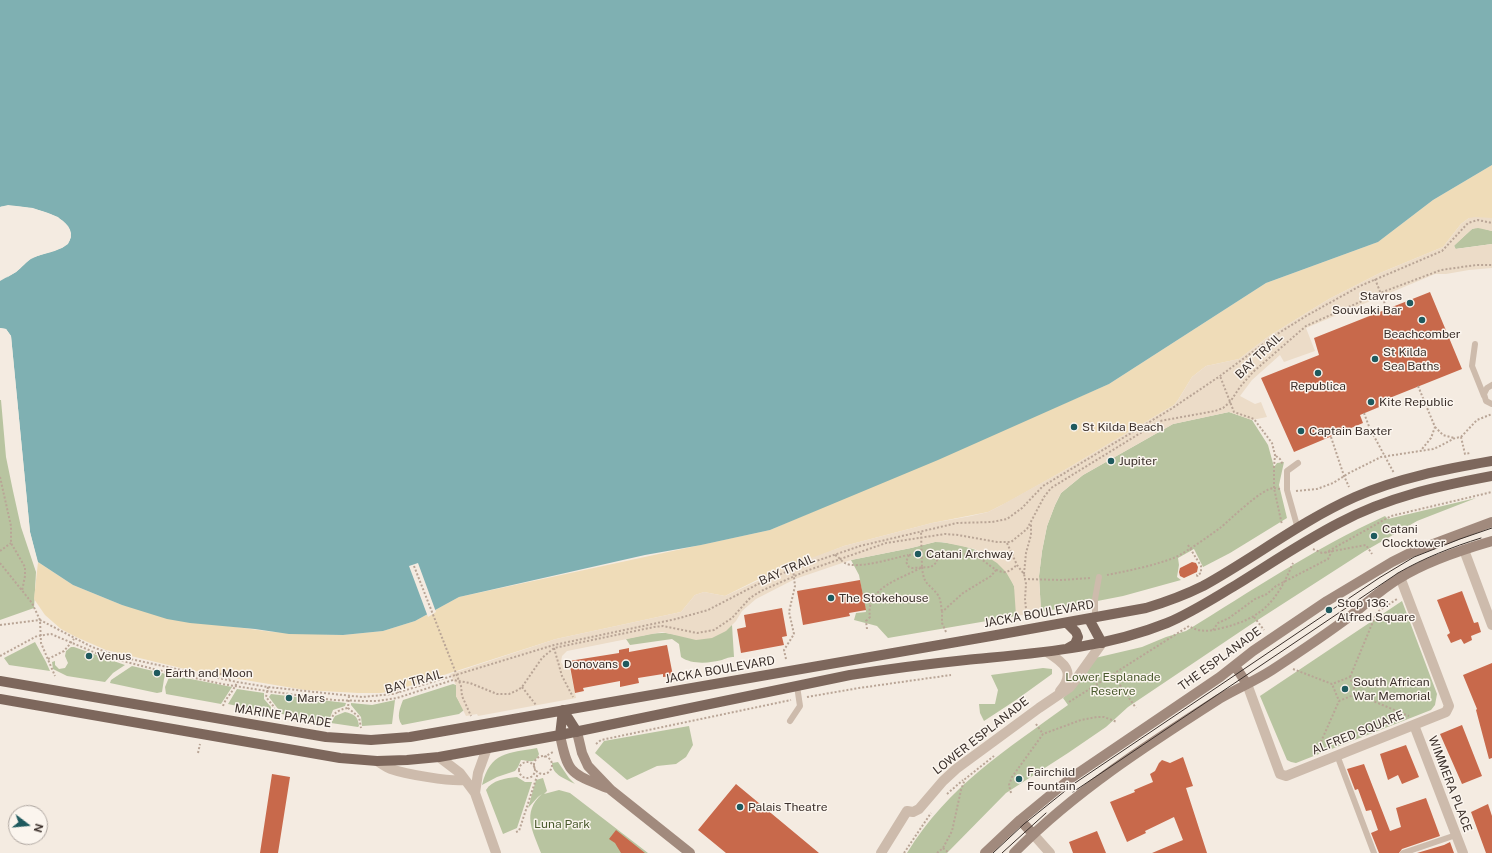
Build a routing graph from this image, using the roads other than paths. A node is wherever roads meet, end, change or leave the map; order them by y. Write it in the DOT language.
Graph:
graph roads {
  1 [pos="1475,344"];
  2 [pos="1492,385"];
  3 [pos="1484,396"];
  4 [pos="1492,404"];
  5 [pos="1492,461"];
  6 [pos="1298,463"];
  7 [pos="1492,476"];
  8 [pos="1492,522"];
  9 [pos="1298,529"];
  10 [pos="1458,534"];
  11 [pos="1492,541"];
  12 [pos="1464,550"];
  13 [pos="1392,562"];
  14 [pos="1099,577"];
  15 [pos="1400,578"];
  16 [pos="1092,618"];
  17 [pos="1068,623"];
  18 [pos="1492,624"];
  19 [pos="1102,643"];
  20 [pos="1066,649"];
  21 [pos="1047,652"];
  22 [pos="1235,666"];
  23 [pos="0,681"];
  24 [pos="1247,684"];
  25 [pos="797,686"];
  26 [pos="1056,696"];
  27 [pos="0,699"];
  28 [pos="563,710"];
  29 [pos="790,721"];
  30 [pos="1414,725"];
  31 [pos="577,732"];
  32 [pos="560,735"];
  33 [pos="487,748"];
  34 [pos="1337,756"];
  35 [pos="439,757"];
  36 [pos="377,761"];
  37 [pos="465,780"];
  38 [pos="611,790"];
  39 [pos="475,793"];
  40 [pos="1020,820"];
  41 [pos="1033,834"];
  42 [pos="1456,835"];
  43 [pos="496,853"];
  44 [pos="690,853"];
  45 [pos="881,853"];
  46 [pos="985,853"];
  47 [pos="1014,853"];
  48 [pos="1050,853"];
  49 [pos="1374,853"];
  50 [pos="1403,853"];
  51 [pos="1463,853"];
  1 -- 3 [label="lane"];
  2 -- 3 [label="lane"];
  3 -- 4 [label="lane"];
  5 -- 9 [label="main road, JACKA BOULEVARD"];
  6 -- 9 [label="lane"];
  7 -- 19 [label="main road"];
  8 -- 10 [label="street, THE ESPLANADE"];
  9 -- 16 [label="main road, JACKA BOULEVARD"];
  10 -- 12 [label="street"];
  10 -- 13 [label="street, THE ESPLANADE"];
  11 -- 12 [label="street"];
  12 -- 15 [label="street"];
  12 -- 18 [label="street"];
  13 -- 15 [label="street"];
  13 -- 22 [label="street, THE ESPLANADE"];
  14 -- 16 [label="lane"];
  15 -- 24 [label="street"];
  15 -- 30 [label="street, ALFRED SQUARE"];
  16 -- 17 [label="main road, JACKA BOULEVARD"];
  16 -- 19 [label="main road"];
  17 -- 20 [label="main road"];
  17 -- 28 [label="main road, JACKA BOULEVARD"];
  19 -- 20 [label="main road"];
  19 -- 26 [label="street, LOWER ESPLANADE"];
  20 -- 21 [label="main road"];
  21 -- 25 [label="main road"];
  21 -- 26 [label="street, LOWER ESPLANADE"];
  22 -- 24 [label="street"];
  22 -- 40 [label="street, THE ESPLANADE"];
  23 -- 28 [label="main road, MARINE PARADE"];
  24 -- 34 [label="street, ALFRED SQUARE"];
  24 -- 41 [label="street"];
  25 -- 29 [label="lane"];
  25 -- 31 [label="main road"];
  26 -- 45 [label="street, LOWER ESPLANADE"];
  27 -- 36 [label="main road"];
  28 -- 31 [label="main road"];
  28 -- 32 [label="main road"];
  30 -- 34 [label="street, ALFRED SQUARE"];
  30 -- 42 [label="street, WIMMERA PLACE"];
  31 -- 32 [label="main road"];
  31 -- 38 [label="street"];
  32 -- 33 [label="main road"];
  32 -- 38 [label="street"];
  33 -- 35 [label="main road"];
  33 -- 39 [label="street"];
  34 -- 49 [label="lane"];
  35 -- 36 [label="main road"];
  35 -- 37 [label="street"];
  36 -- 37 [label="street"];
  37 -- 39 [label="street"];
  38 -- 44 [label="street"];
  39 -- 43 [label="street"];
  40 -- 41 [label="street"];
  40 -- 46 [label="street, THE ESPLANADE"];
  41 -- 47 [label="street"];
  41 -- 48 [label="street"];
  42 -- 50 [label="lane"];
  42 -- 51 [label="street, WIMMERA PLACE"];
}
